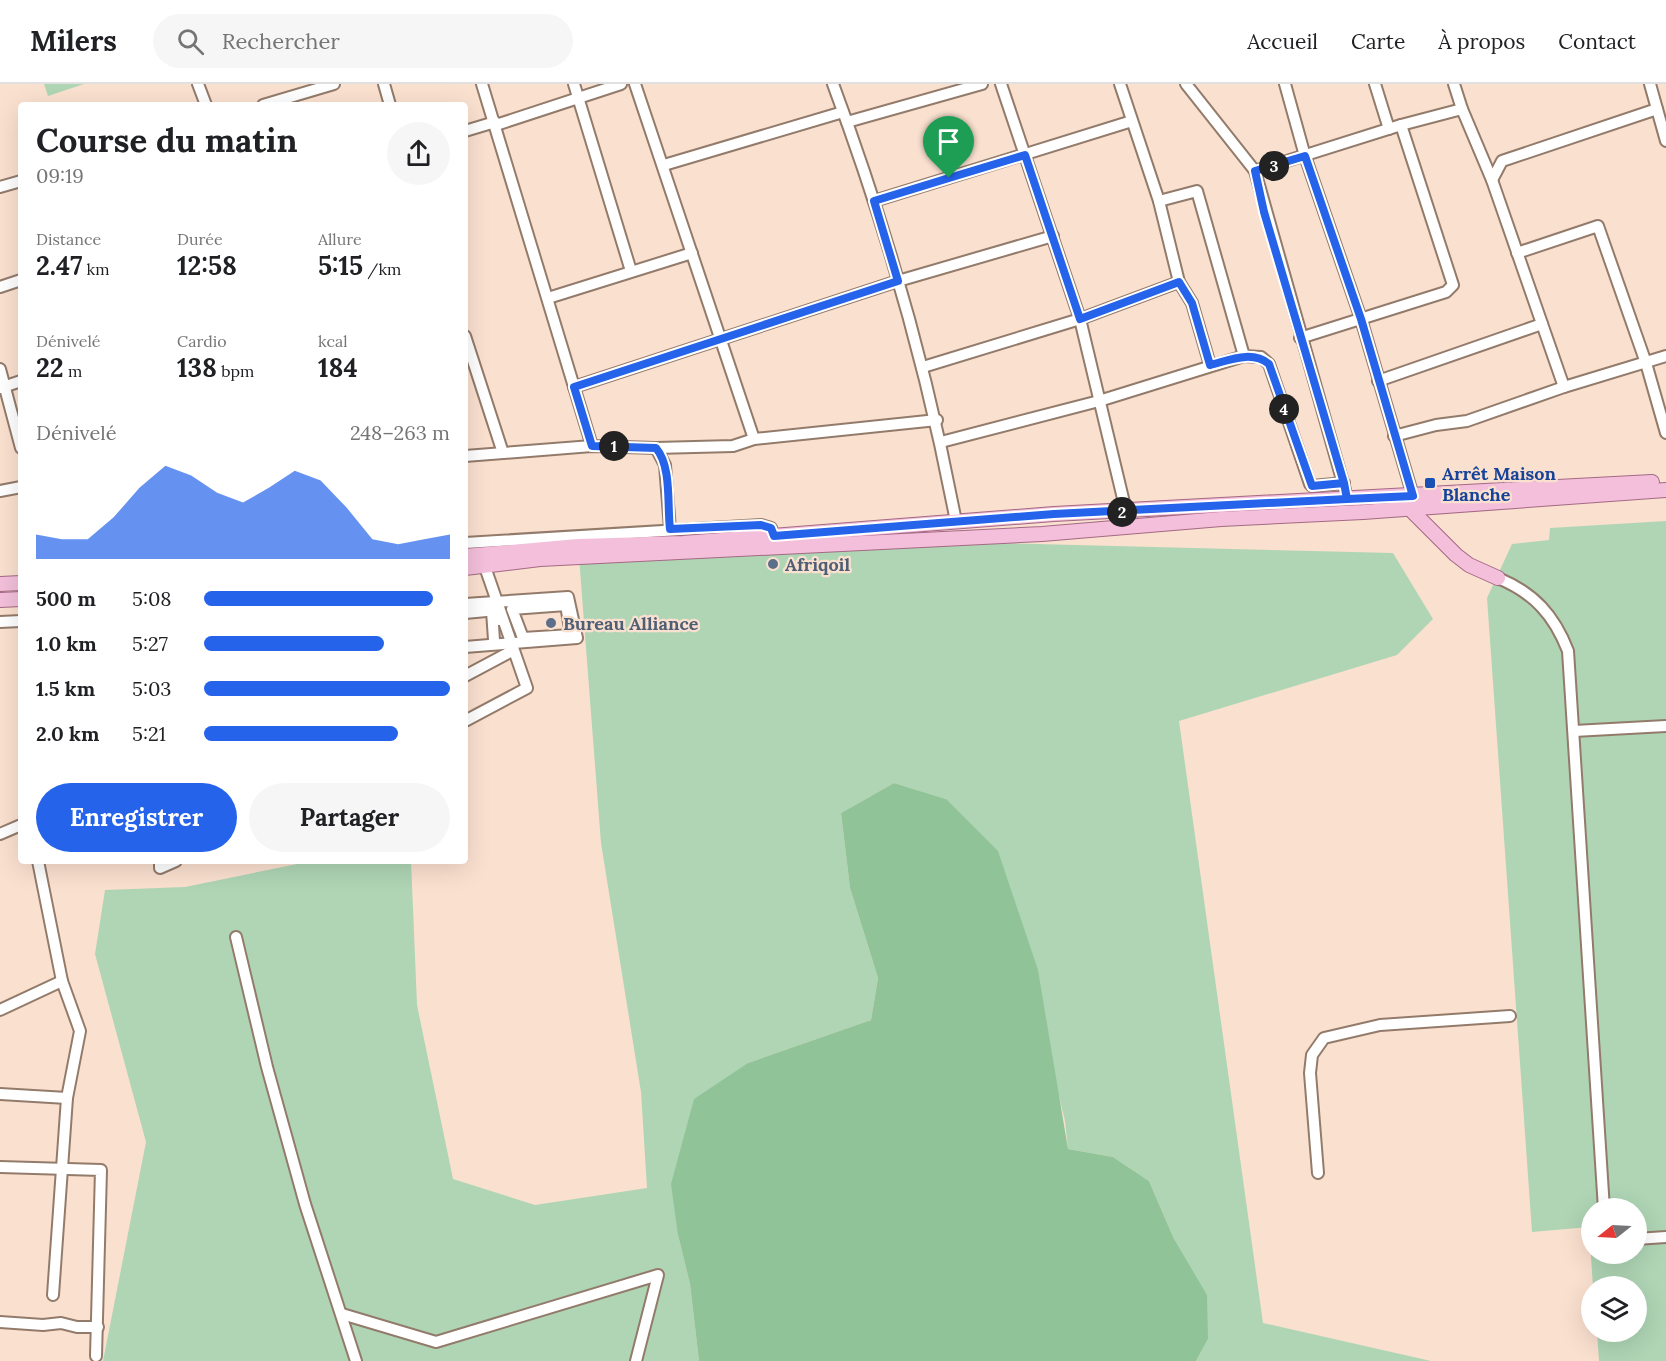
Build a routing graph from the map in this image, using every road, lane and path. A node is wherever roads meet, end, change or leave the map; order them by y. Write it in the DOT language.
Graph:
graph roads {
  1 [pos="198,84"];
  2 [pos="334,84"];
  3 [pos="384,84"];
  4 [pos="482,84"];
  5 [pos="574,84"];
  6 [pos="621,84"];
  7 [pos="635,84"];
  8 [pos="833,84"];
  9 [pos="982,84"];
  10 [pos="1001,84"];
  11 [pos="1120,84"];
  12 [pos="1186,84"];
  13 [pos="1285,84"];
  14 [pos="1375,84"];
  15 [pos="1454,84"];
  16 [pos="1650,84"];
  17 [pos="295,89"];
  18 [pos="578,98"];
  19 [pos="205,102"];
  20 [pos="269,102"];
  21 [pos="389,102"];
  22 [pos="1462,109"];
  23 [pos="1657,109"];
  24 [pos="845,117"];
  25 [pos="1132,121"];
  26 [pos="495,123"];
  27 [pos="1401,125"];
  28 [pos="1389,129"];
  29 [pos="468,130"];
  30 [pos="1666,141"];
  31 [pos="1025,155"];
  32 [pos="1305,156"];
  33 [pos="664,165"];
  34 [pos="1255,171"];
  35 [pos="1492,180"];
  36 [pos="18,182"];
  37 [pos="0,187"];
  38 [pos="874,201"];
  39 [pos="1159,201"];
  40 [pos="1053,236"];
  41 [pos="692,253"];
  42 [pos="1517,253"];
  43 [pos="631,271"];
  44 [pos="18,281"];
  45 [pos="898,281"];
  46 [pos="1179,282"];
  47 [pos="0,287"];
  48 [pos="548,298"];
  49 [pos="1080,319"];
  50 [pos="1361,319"];
  51 [pos="1542,324"];
  52 [pos="721,338"];
  53 [pos="1300,338"];
  54 [pos="468,345"];
  55 [pos="1666,356"];
  56 [pos="1244,357"];
  57 [pos="1646,363"];
  58 [pos="1210,365"];
  59 [pos="923,367"];
  60 [pos="0,369"];
  61 [pos="1378,381"];
  62 [pos="18,382"];
  63 [pos="3,387"];
  64 [pos="574,387"];
  65 [pos="1564,387"];
  66 [pos="1100,400"];
  67 [pos="937,420"];
  68 [pos="1666,433"];
  69 [pos="1394,436"];
  70 [pos="18,438"];
  71 [pos="754,439"];
  72 [pos="941,442"];
  73 [pos="592,446"];
  74 [pos="656,448"];
  75 [pos="502,453"];
  76 [pos="468,456"];
  77 [pos="1666,482"];
  78 [pos="1344,483"];
  79 [pos="18,488"];
  80 [pos="1666,490"];
  81 [pos="0,491"];
  82 [pos="1347,499"];
  83 [pos="1411,502"];
  84 [pos="1126,511"];
  85 [pos="956,522"];
  86 [pos="670,529"];
  87 [pos="774,536"];
  88 [pos="468,543"];
  89 [pos="468,556"];
  90 [pos="485,567"];
  91 [pos="468,568"];
  92 [pos="1498,578"];
  93 [pos="18,583"];
  94 [pos="0,584"];
  95 [pos="18,599"];
  96 [pos="0,600"];
  97 [pos="468,604"];
  98 [pos="495,606"];
  99 [pos="468,611"];
  100 [pos="18,621"];
  101 [pos="0,622"];
  102 [pos="523,638"];
  103 [pos="468,642"];
  104 [pos="468,647"];
  105 [pos="512,648"];
  106 [pos="468,652"];
  107 [pos="468,674"];
  108 [pos="468,717"];
  109 [pos="1666,726"];
  110 [pos="1574,731"];
  111 [pos="18,826"];
  112 [pos="0,834"];
  113 [pos="39,864"];
  114 [pos="236,936"];
  115 [pos="62,981"];
  116 [pos="0,1010"];
  117 [pos="1510,1016"];
  118 [pos="0,1094"];
  119 [pos="67,1098"];
  120 [pos="1,1169"];
  121 [pos="60,1170"];
  122 [pos="1318,1173"];
  123 [pos="1603,1198"];
  124 [pos="1666,1236"];
  125 [pos="1647,1238"];
  126 [pos="53,1295"];
  127 [pos="342,1314"];
  128 [pos="0,1322"];
  129 [pos="98,1327"];
  130 [pos="96,1356"];
  131 [pos="356,1361"];
  132 [pos="636,1361"];
  1 -- 19 [label="street"];
  2 -- 17 [label="street"];
  3 -- 21 [label="street"];
  4 -- 26 [label="street"];
  5 -- 18 [label="street"];
  6 -- 18 [label="street"];
  7 -- 33 [label="street"];
  8 -- 24 [label="street"];
  9 -- 24 [label="street"];
  10 -- 31 [label="street"];
  11 -- 25 [label="street"];
  12 -- 34 [label="street"];
  13 -- 32 [label="street"];
  14 -- 28 [label="street"];
  15 -- 22 [label="street"];
  16 -- 23 [label="street"];
  17 -- 20 [label="street"];
  18 -- 26 [label="street"];
  18 -- 43 [label="street"];
  22 -- 27 [label="street"];
  22 -- 35 [label="street"];
  23 -- 30 [label="street"];
  23 -- 35 [label="street"];
  24 -- 33 [label="street"];
  24 -- 38 [label="street"];
  25 -- 31 [label="street"];
  25 -- 39 [label="street"];
  26 -- 29 [label="street"];
  26 -- 48 [label="street"];
  27 -- 28 [label="street"];
  27 -- 50 [label="street"];
  28 -- 32 [label="street"];
  31 -- 38 [label="street"];
  31 -- 40 [label="street"];
  32 -- 34 [label="street"];
  32 -- 50 [label="street"];
  33 -- 41 [label="street"];
  34 -- 53 [label="street"];
  35 -- 42 [label="street"];
  36 -- 37 [label="street"];
  38 -- 45 [label="street"];
  39 -- 46 [label="street"];
  39 -- 56 [label="street"];
  40 -- 45 [label="street"];
  40 -- 49 [label="street"];
  41 -- 43 [label="street"];
  41 -- 52 [label="street"];
  42 -- 51 [label="street"];
  42 -- 57 [label="street"];
  43 -- 48 [label="street"];
  44 -- 47 [label="street"];
  45 -- 52 [label="street"];
  45 -- 59 [label="street"];
  46 -- 49 [label="street"];
  46 -- 58 [label="street"];
  48 -- 64 [label="street"];
  49 -- 59 [label="street"];
  49 -- 66 [label="street"];
  50 -- 53 [label="street"];
  50 -- 61 [label="street"];
  51 -- 61 [label="street"];
  51 -- 65 [label="street"];
  52 -- 64 [label="street"];
  52 -- 71 [label="street"];
  53 -- 78 [label="street"];
  54 -- 75 [label="street"];
  55 -- 57 [label="street"];
  56 -- 58 [label="street"];
  56 -- 78 [label="street"];
  57 -- 65 [label="street"];
  57 -- 68 [label="street"];
  58 -- 66 [label="street"];
  59 -- 67 [label="street"];
  60 -- 63 [label="street"];
  61 -- 69 [label="street"];
  62 -- 63 [label="street"];
  63 -- 70 [label="street"];
  64 -- 73 [label="street"];
  65 -- 69 [label="street"];
  66 -- 72 [label="street"];
  66 -- 84 [label="street"];
  67 -- 71 [label="street"];
  67 -- 72 [label="street"];
  69 -- 83 [label="street"];
  71 -- 74 [label="street"];
  72 -- 85 [label="street"];
  73 -- 74 [label="street"];
  73 -- 75 [label="street"];
  74 -- 86 [label="street"];
  75 -- 76 [label="street"];
  77 -- 83 [label="main road"];
  78 -- 82 [label="street"];
  79 -- 81 [label="street"];
  80 -- 83 [label="main road"];
  82 -- 83 [label="main road"];
  82 -- 84 [label="main road"];
  83 -- 90 [label="main road"];
  83 -- 92 [label="main road"];
  84 -- 85 [label="main road"];
  85 -- 87 [label="main road"];
  86 -- 87 [label="street"];
  86 -- 88 [label="street"];
  87 -- 89 [label="main road"];
  90 -- 91 [label="main road"];
  90 -- 98 [label="street"];
  92 -- 110 [label="street"];
  93 -- 94 [label="main road"];
  95 -- 96 [label="main road"];
  97 -- 98 [label="street"];
  98 -- 99 [label="street"];
  98 -- 103 [label="street"];
  98 -- 105 [label="street"];
  98 -- 105 [label="street"];
  100 -- 101 [label="street"];
  102 -- 102 [label="street"];
  104 -- 105 [label="street"];
  105 -- 106 [label="street"];
  105 -- 107 [label="street"];
  105 -- 108 [label="street"];
  109 -- 110 [label="street"];
  110 -- 123 [label="street"];
  111 -- 112 [label="street"];
  113 -- 115 [label="street"];
  114 -- 127 [label="street"];
  115 -- 116 [label="street"];
  115 -- 119 [label="street"];
  117 -- 122 [label="street"];
  118 -- 119 [label="street"];
  119 -- 121 [label="street"];
  120 -- 121 [label="street"];
  121 -- 126 [label="street"];
  121 -- 129 [label="street"];
  124 -- 125 [label="street"];
  127 -- 131 [label="street"];
  127 -- 132 [label="street"];
  128 -- 129 [label="street"];
  129 -- 130 [label="street"];
}
